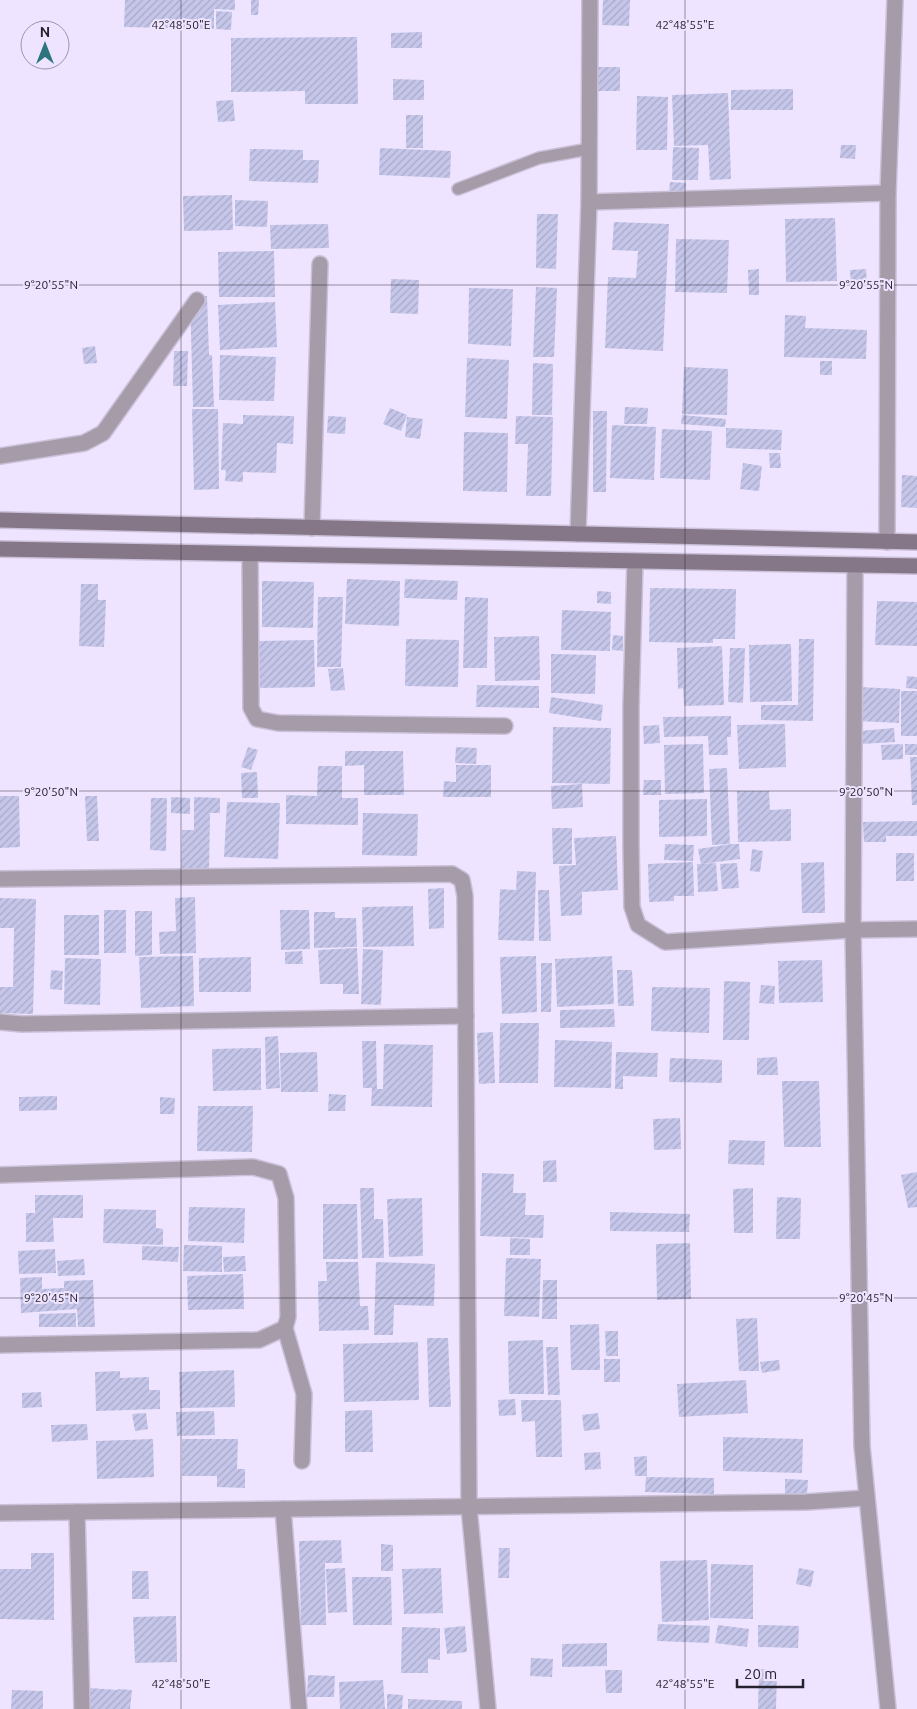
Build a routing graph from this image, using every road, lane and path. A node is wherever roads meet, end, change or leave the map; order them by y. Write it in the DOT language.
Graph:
graph roads {
  1 [pos="590,0"];
  2 [pos="895,0"];
  3 [pos="589,149"];
  4 [pos="458,189"];
  5 [pos="888,194"];
  6 [pos="589,202"];
  7 [pos="320,264"];
  8 [pos="196,300"];
  9 [pos="0,456"];
  10 [pos="0,520"];
  11 [pos="312,528"];
  12 [pos="578,534"];
  13 [pos="887,542"];
  14 [pos="917,542"];
  15 [pos="0,548"];
  16 [pos="250,554"];
  17 [pos="635,561"];
  18 [pos="855,565"];
  19 [pos="917,566"];
  20 [pos="504,726"];
  21 [pos="0,879"];
  22 [pos="917,929"];
  23 [pos="853,930"];
  24 [pos="466,1016"];
  25 [pos="0,1022"];
  26 [pos="0,1175"];
  27 [pos="285,1328"];
  28 [pos="0,1344"];
  29 [pos="302,1460"];
  30 [pos="866,1498"];
  31 [pos="469,1507"];
  32 [pos="284,1509"];
  33 [pos="77,1512"];
  34 [pos="0,1514"];
  35 [pos="82,1709"];
  36 [pos="299,1709"];
  37 [pos="488,1709"];
  38 [pos="888,1709"];
  1 -- 3 [label="street"];
  2 -- 5 [label="street"];
  3 -- 4 [label="lane"];
  3 -- 6 [label="street"];
  5 -- 6 [label="street"];
  5 -- 13 [label="street"];
  6 -- 12 [label="street"];
  7 -- 11 [label="street"];
  8 -- 9 [label="street"];
  10 -- 11 [label="main road"];
  11 -- 12 [label="main road"];
  12 -- 13 [label="main road"];
  13 -- 14 [label="main road"];
  15 -- 16 [label="main road"];
  16 -- 17 [label="main road"];
  16 -- 20 [label="street"];
  17 -- 18 [label="main road"];
  17 -- 23 [label="street"];
  18 -- 19 [label="main road"];
  18 -- 23 [label="street"];
  21 -- 24 [label="street"];
  22 -- 23 [label="street"];
  23 -- 30 [label="street"];
  24 -- 25 [label="street"];
  24 -- 31 [label="street"];
  26 -- 27 [label="street"];
  27 -- 28 [label="street"];
  27 -- 29 [label="street"];
  30 -- 31 [label="street"];
  30 -- 38 [label="street"];
  31 -- 32 [label="street"];
  31 -- 37 [label="street"];
  32 -- 33 [label="street"];
  32 -- 36 [label="street"];
  33 -- 34 [label="street"];
  33 -- 35 [label="street"];
}
